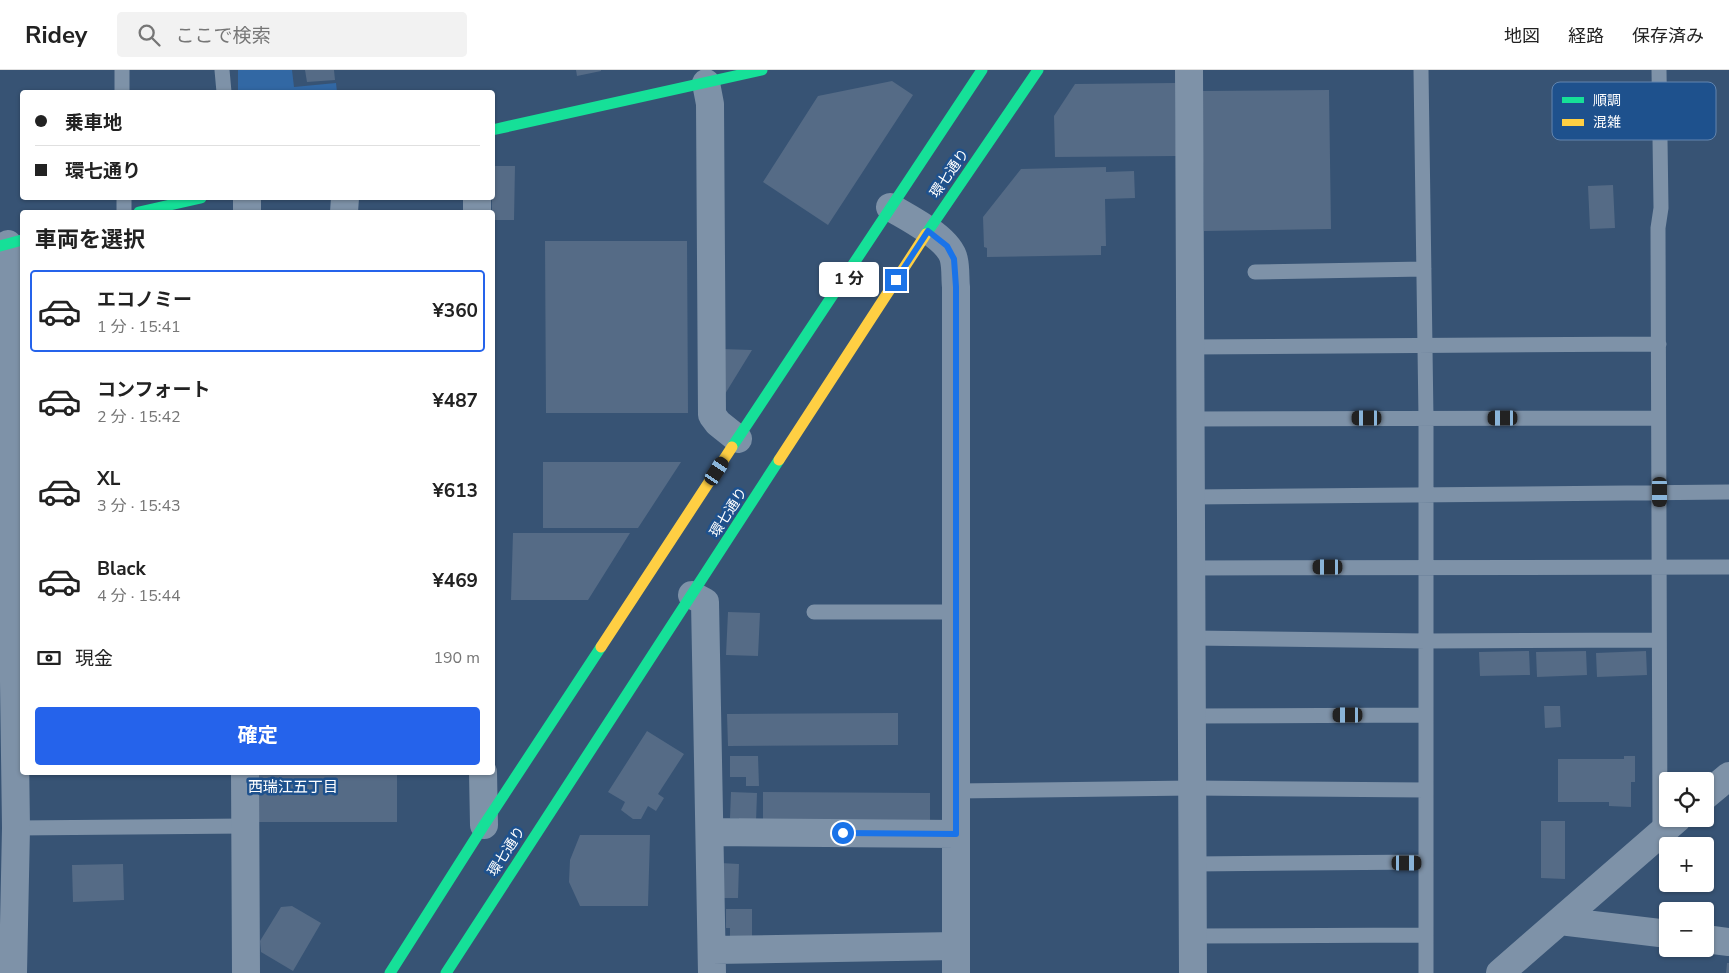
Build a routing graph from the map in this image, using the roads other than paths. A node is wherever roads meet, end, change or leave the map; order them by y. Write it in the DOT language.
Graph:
graph roads {
  1 [pos="122,70"];
  2 [pos="222,70"];
  3 [pos="762,70"];
  4 [pos="982,70"];
  5 [pos="1038,70"];
  6 [pos="1189,70"];
  7 [pos="1421,70"];
  8 [pos="737,73"];
  9 [pos="706,83"];
  10 [pos="122,90"];
  11 [pos="224,90"];
  12 [pos="495,129"];
  13 [pos="1660,140"];
  14 [pos="192,200"];
  15 [pos="890,207"];
  16 [pos="148,210"];
  17 [pos="928,231"];
  18 [pos="10,243"];
  19 [pos="1424,269"];
  20 [pos="1255,272"];
  21 [pos="1660,344"];
  22 [pos="1424,346"];
  23 [pos="1190,347"];
  24 [pos="1426,418"];
  25 [pos="1658,418"];
  26 [pos="1191,419"];
  27 [pos="738,439"];
  28 [pos="1660,492"];
  29 [pos="1729,492"];
  30 [pos="1425,494"];
  31 [pos="1191,496"];
  32 [pos="1426,566"];
  33 [pos="1659,566"];
  34 [pos="1729,567"];
  35 [pos="1191,568"];
  36 [pos="692,595"];
  37 [pos="814,612"];
  38 [pos="955,612"];
  39 [pos="1192,638"];
  40 [pos="1658,640"];
  41 [pos="1426,641"];
  42 [pos="1425,715"];
  43 [pos="1192,716"];
  44 [pos="1666,772"];
  45 [pos="245,775"];
  46 [pos="483,775"];
  47 [pos="1729,776"];
  48 [pos="1193,788"];
  49 [pos="1714,788"];
  50 [pos="1426,790"];
  51 [pos="956,791"];
  52 [pos="11,819"];
  53 [pos="484,825"];
  54 [pos="246,826"];
  55 [pos="1668,827"];
  56 [pos="711,832"];
  57 [pos="956,834"];
  58 [pos="1426,862"];
  59 [pos="1193,864"];
  60 [pos="1560,921"];
  61 [pos="1659,933"];
  62 [pos="1426,935"];
  63 [pos="1193,936"];
  64 [pos="1714,940"];
  65 [pos="1729,942"];
  66 [pos="956,960"];
  67 [pos="712,962"];
  68 [pos="13,973"];
  69 [pos="246,973"];
  70 [pos="390,973"];
  71 [pos="446,973"];
  72 [pos="1194,973"];
  73 [pos="1426,973"];
  74 [pos="1500,973"];
  1 -- 10 [label="lane"];
  2 -- 11 [label="lane"];
  3 -- 8 [label="main road"];
  4 -- 15 [label="main road"];
  5 -- 17 [label="main road, 環七通り"];
  6 -- 23 [label="street"];
  7 -- 19 [label="lane"];
  8 -- 9 [label="main road"];
  9 -- 12 [label="main road"];
  9 -- 27 [label="street"];
  13 -- 21 [label="lane"];
  14 -- 16 [label="main road"];
  15 -- 17 [label="street"];
  15 -- 27 [label="main road"];
  17 -- 36 [label="main road, 環七通り"];
  17 -- 38 [label="street"];
  18 -- 52 [label="street"];
  19 -- 20 [label="lane"];
  19 -- 22 [label="lane"];
  21 -- 22 [label="lane"];
  21 -- 25 [label="lane"];
  22 -- 23 [label="lane"];
  22 -- 24 [label="lane"];
  23 -- 26 [label="street"];
  24 -- 25 [label="lane"];
  24 -- 26 [label="lane"];
  24 -- 30 [label="lane"];
  25 -- 28 [label="lane"];
  26 -- 31 [label="street"];
  27 -- 53 [label="main road"];
  28 -- 29 [label="lane"];
  28 -- 30 [label="lane"];
  28 -- 33 [label="lane"];
  30 -- 31 [label="lane"];
  30 -- 32 [label="lane"];
  31 -- 35 [label="street"];
  32 -- 33 [label="lane"];
  32 -- 35 [label="lane"];
  32 -- 41 [label="lane"];
  33 -- 34 [label="lane"];
  33 -- 40 [label="lane"];
  35 -- 39 [label="street"];
  36 -- 56 [label="street"];
  36 -- 71 [label="main road, 環七通り"];
  37 -- 38 [label="lane"];
  38 -- 51 [label="street"];
  39 -- 41 [label="lane"];
  39 -- 43 [label="street"];
  40 -- 41 [label="lane"];
  40 -- 44 [label="lane"];
  41 -- 42 [label="lane"];
  42 -- 43 [label="lane"];
  42 -- 50 [label="lane"];
  43 -- 48 [label="street"];
  45 -- 54 [label="street"];
  46 -- 53 [label="street"];
  47 -- 49 [label="street"];
  48 -- 50 [label="lane"];
  48 -- 51 [label="lane"];
  48 -- 59 [label="street"];
  50 -- 58 [label="lane"];
  51 -- 57 [label="street"];
  52 -- 54 [label="lane"];
  52 -- 68 [label="street"];
  53 -- 70 [label="main road"];
  54 -- 69 [label="street"];
  55 -- 60 [label="street"];
  56 -- 57 [label="street"];
  56 -- 67 [label="street"];
  57 -- 66 [label="street"];
  58 -- 59 [label="lane"];
  58 -- 62 [label="lane"];
  59 -- 63 [label="street"];
  60 -- 61 [label="street"];
  60 -- 74 [label="street"];
  62 -- 63 [label="lane"];
  62 -- 73 [label="lane"];
  63 -- 72 [label="street"];
  64 -- 65 [label="street"];
  66 -- 67 [label="street"];
}
